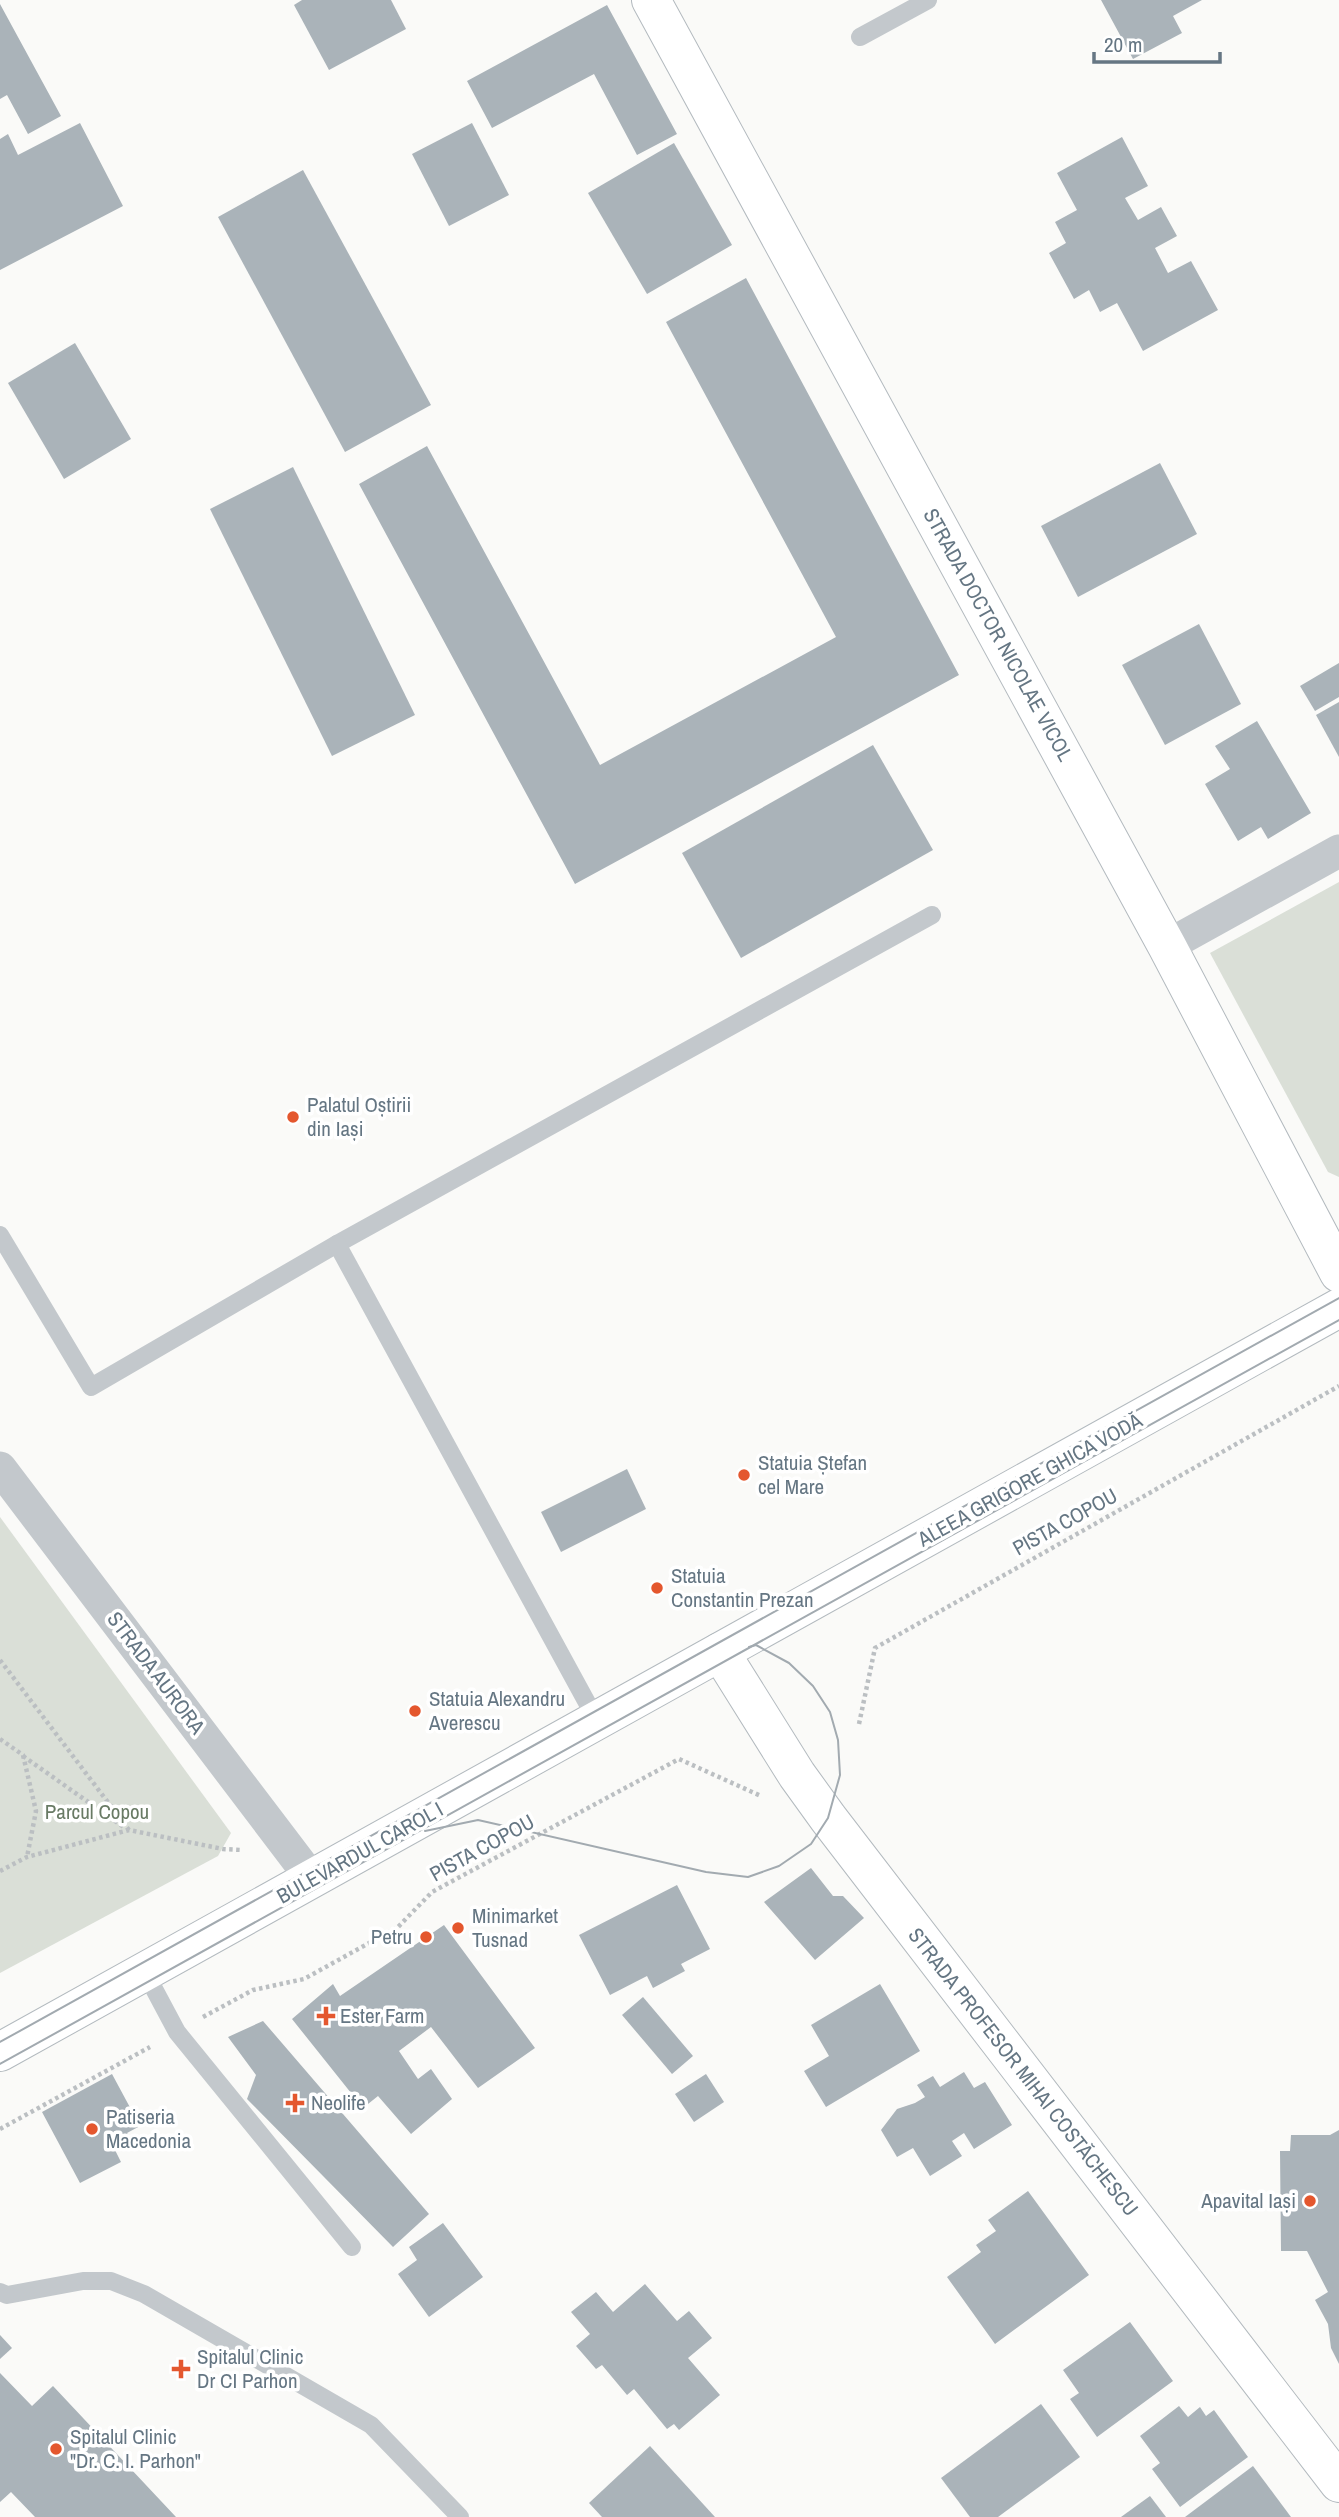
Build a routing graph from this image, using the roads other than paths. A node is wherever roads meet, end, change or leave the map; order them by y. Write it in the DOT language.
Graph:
graph roads {
  1 [pos="651,0"];
  2 [pos="928,0"];
  3 [pos="860,37"];
  4 [pos="1339,851"];
  5 [pos="932,915"];
  6 [pos="1167,946"];
  7 [pos="0,1236"];
  8 [pos="337,1244"];
  9 [pos="1339,1273"];
  10 [pos="1339,1308"];
  11 [pos="0,1468"];
  12 [pos="720,1653"];
  13 [pos="597,1721"];
  14 [pos="312,1879"];
  15 [pos="145,1972"];
  16 [pos="0,2052"];
  17 [pos="352,2247"];
  18 [pos="0,2292"];
  19 [pos="1339,2483"];
  20 [pos="460,2517"];
  1 -- 6 [label="street, STRADA DOCTOR NICOLAE VICOL"];
  2 -- 3 [label="lane"];
  4 -- 6 [label="street"];
  5 -- 8 [label="lane"];
  6 -- 9 [label="street, STRADA DOCTOR NICOLAE VICOL"];
  7 -- 8 [label="lane"];
  8 -- 13 [label="lane"];
  10 -- 12 [label="street, ALEEA GRIGORE GHICA VODĂ"];
  11 -- 14 [label="street, STRADA AURORA"];
  12 -- 13 [label="street, BULEVARDUL CAROL I"];
  12 -- 19 [label="street, STRADA PROFESOR MIHAI COSTĂCHESCU"];
  13 -- 14 [label="street, BULEVARDUL CAROL I"];
  14 -- 15 [label="street, BULEVARDUL CAROL I"];
  15 -- 16 [label="street, BULEVARDUL CAROL I"];
  15 -- 17 [label="lane"];
  18 -- 20 [label="lane"];
}
